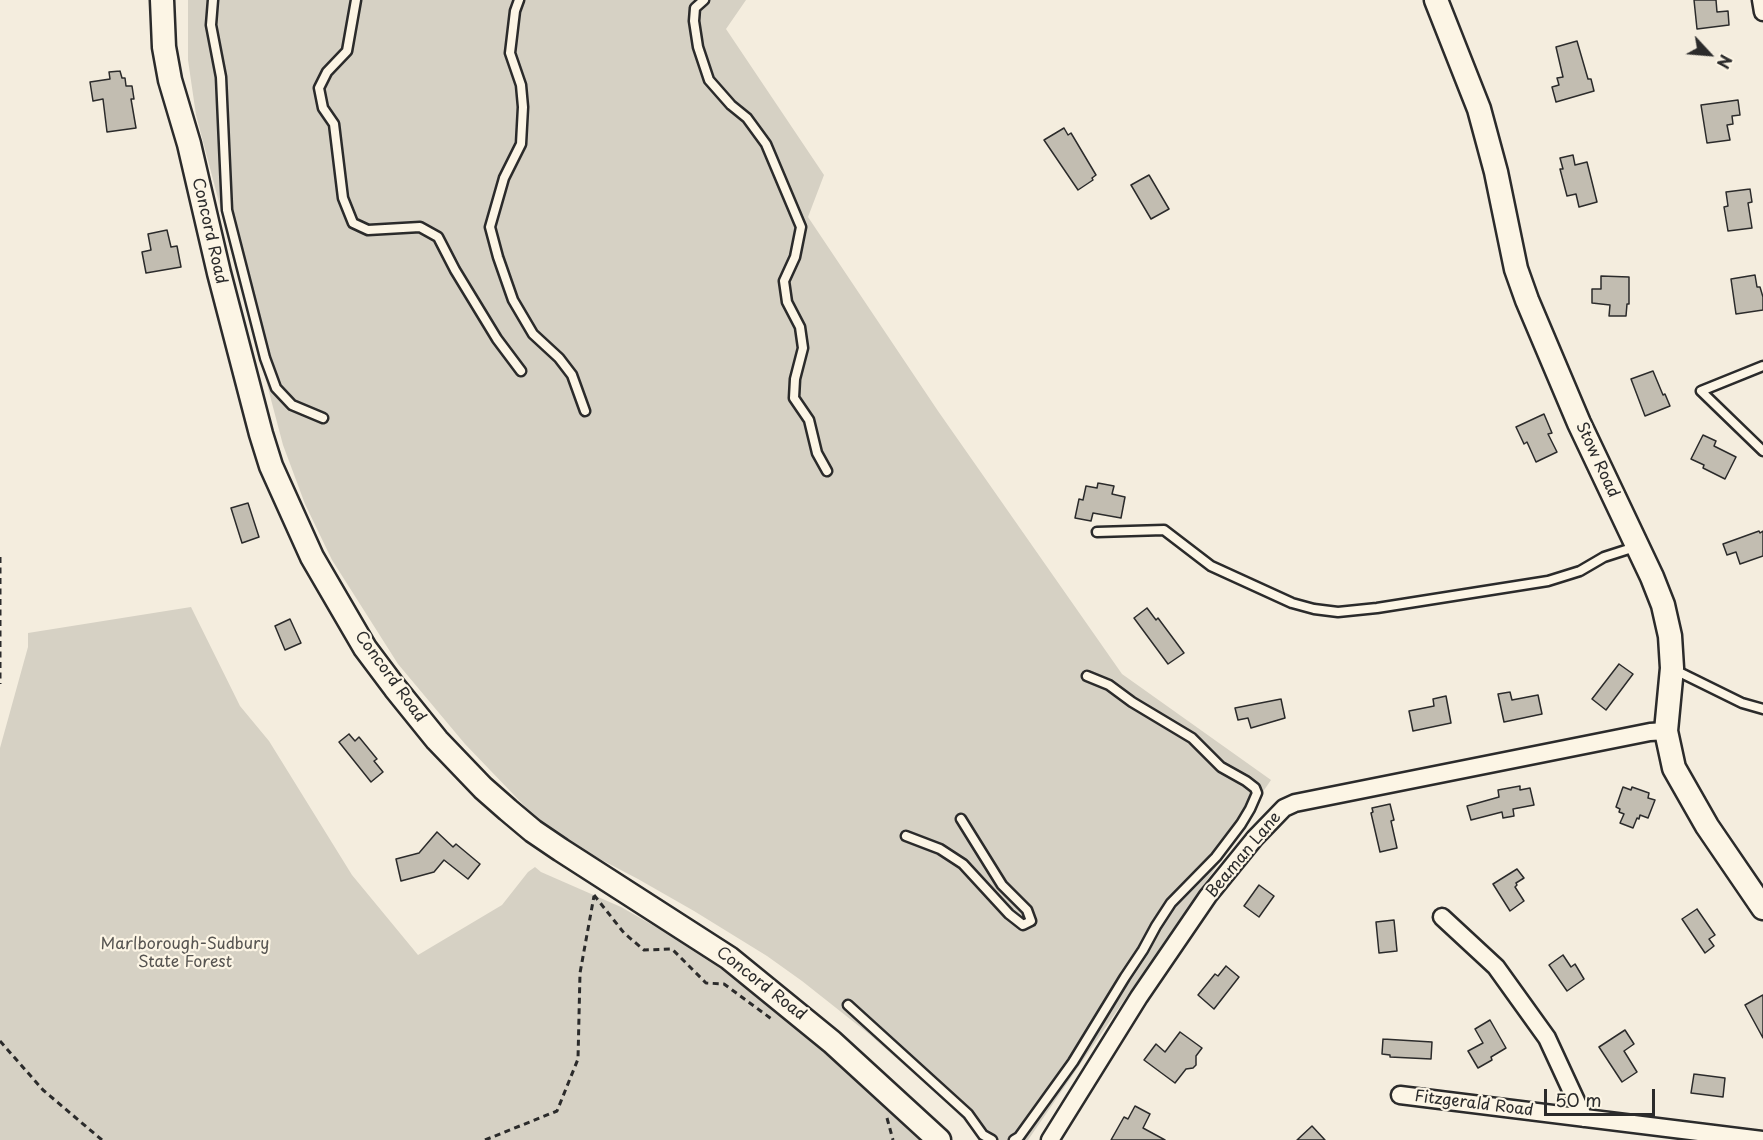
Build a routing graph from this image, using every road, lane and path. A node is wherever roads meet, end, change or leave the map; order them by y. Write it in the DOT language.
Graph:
graph roads {
  1 [pos="162,0"];
  2 [pos="213,0"];
  3 [pos="356,0"];
  4 [pos="519,0"];
  5 [pos="704,0"];
  6 [pos="1436,0"];
  7 [pos="1761,0"];
  8 [pos="1763,12"];
  9 [pos="1763,366"];
  10 [pos="521,371"];
  11 [pos="585,411"];
  12 [pos="323,418"];
  13 [pos="1763,451"];
  14 [pos="826,471"];
  15 [pos="1096,532"];
  16 [pos="1638,546"];
  17 [pos="0,556"];
  18 [pos="1672,668"];
  19 [pos="1088,676"];
  20 [pos="0,684"];
  21 [pos="1763,709"];
  22 [pos="1666,731"];
  23 [pos="961,819"];
  24 [pos="906,836"];
  25 [pos="599,887"];
  26 [pos="1763,908"];
  27 [pos="1442,917"];
  28 [pos="848,1005"];
  29 [pos="774,1020"];
  30 [pos="0,1041"];
  31 [pos="1400,1095"];
  32 [pos="886,1114"];
  33 [pos="1584,1118"];
  34 [pos="102,1140"];
  35 [pos="485,1140"];
  36 [pos="894,1140"];
  37 [pos="939,1140"];
  38 [pos="992,1140"];
  39 [pos="1014,1140"];
  40 [pos="1050,1140"];
  41 [pos="1763,1140"];
  1 -- 25 [label="street, Concord Road"];
  2 -- 12 [label="lane"];
  3 -- 10 [label="lane"];
  4 -- 11 [label="lane"];
  5 -- 14 [label="lane"];
  6 -- 16 [label="street, Stow Road"];
  7 -- 8 [label="street"];
  9 -- 13 [label="lane"];
  15 -- 16 [label="lane"];
  16 -- 18 [label="street, Stow Road"];
  17 -- 20 [label="path"];
  18 -- 21 [label="lane"];
  18 -- 22 [label="street, Stow Road"];
  19 -- 39 [label="lane"];
  22 -- 26 [label="street, Stow Road"];
  22 -- 40 [label="street, Beaman Lane"];
  23 -- 24 [label="lane"];
  25 -- 29 [label="path"];
  25 -- 35 [label="path"];
  25 -- 37 [label="street, Concord Road"];
  27 -- 33 [label="street"];
  28 -- 38 [label="lane"];
  30 -- 34 [label="path"];
  31 -- 33 [label="street, Fitzgerald Road"];
  32 -- 36 [label="path"];
  33 -- 41 [label="street, Fitzgerald Road"];
}
